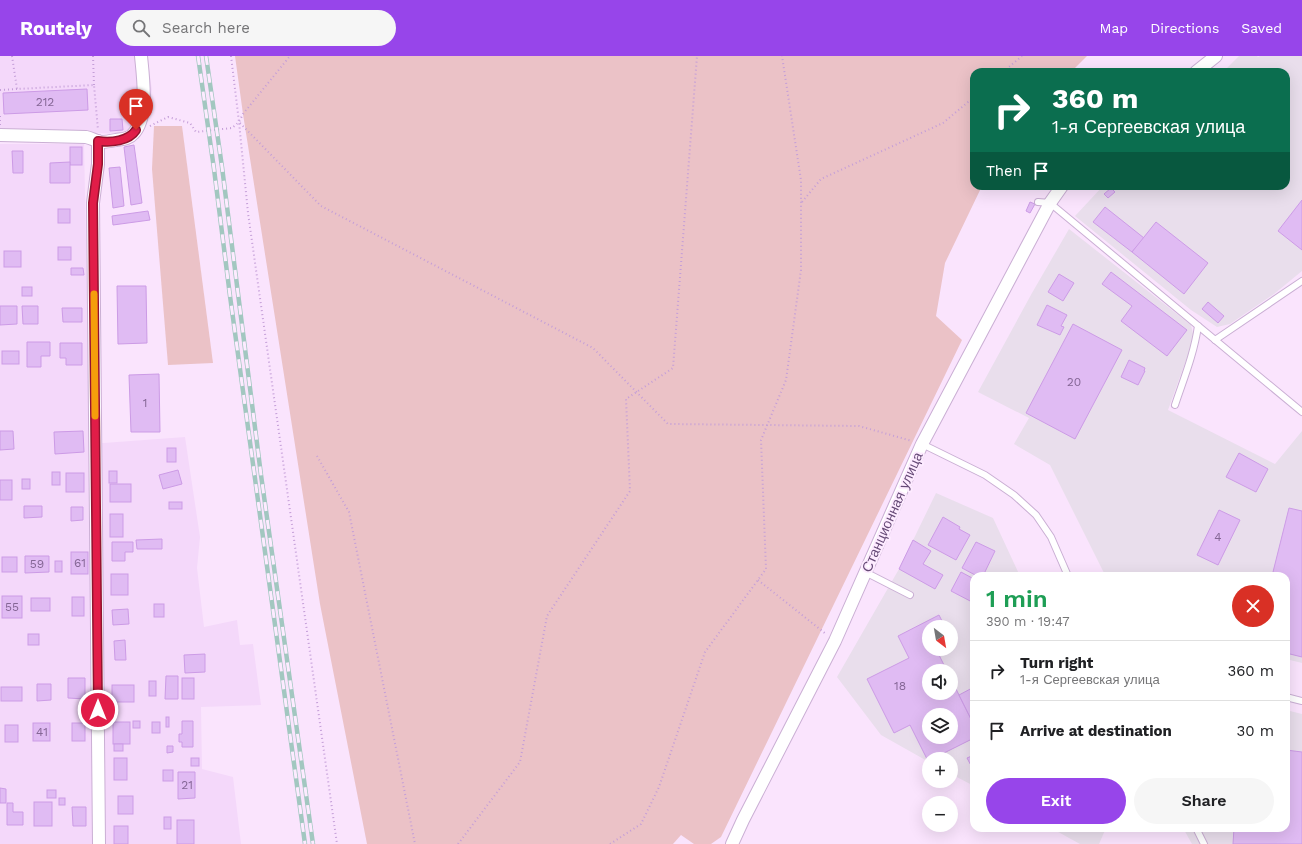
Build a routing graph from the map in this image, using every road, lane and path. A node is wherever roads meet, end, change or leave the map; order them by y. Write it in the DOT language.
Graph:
graph roads {
  1 [pos="12,56"];
  2 [pos="93,56"];
  3 [pos="141,56"];
  4 [pos="231,56"];
  5 [pos="290,56"];
  6 [pos="697,56"];
  7 [pos="782,56"];
  8 [pos="1022,56"];
  9 [pos="1216,56"];
  10 [pos="1008,68"];
  11 [pos="1201,68"];
  12 [pos="94,85"];
  13 [pos="17,89"];
  14 [pos="0,90"];
  15 [pos="970,100"];
  16 [pos="239,122"];
  17 [pos="133,134"];
  18 [pos="0,135"];
  19 [pos="98,141"];
  20 [pos="1059,190"];
  21 [pos="1038,202"];
  22 [pos="801,203"];
  23 [pos="1050,203"];
  24 [pos="1302,281"];
  25 [pos="1198,326"];
  26 [pos="1215,340"];
  27 [pos="636,392"];
  28 [pos="1175,405"];
  29 [pos="1302,412"];
  30 [pos="767,425"];
  31 [pos="922,444"];
  32 [pos="317,456"];
  33 [pos="865,571"];
  34 [pos="1066,572"];
  35 [pos="758,580"];
  36 [pos="910,594"];
  37 [pos="835,641"];
  38 [pos="1290,698"];
  39 [pos="1302,701"];
  40 [pos="1198,832"];
  41 [pos="100,844"];
  42 [pos="338,844"];
  43 [pos="415,844"];
  44 [pos="458,844"];
  45 [pos="610,844"];
  46 [pos="732,844"];
  47 [pos="1204,844"];
  1 -- 13 [label="path"];
  2 -- 12 [label="path"];
  3 -- 17 [label="street"];
  4 -- 16 [label="path"];
  5 -- 16 [label="path"];
  6 -- 27 [label="path"];
  7 -- 22 [label="path"];
  8 -- 10 [label="path"];
  9 -- 11 [label="street"];
  12 -- 13 [label="path"];
  12 -- 19 [label="path"];
  13 -- 14 [label="path"];
  15 -- 22 [label="path"];
  16 -- 17 [label="path"];
  16 -- 27 [label="path"];
  16 -- 42 [label="path"];
  17 -- 19 [label="street"];
  18 -- 19 [label="street"];
  19 -- 41 [label="street"];
  20 -- 23 [label="street, Станционная улица"];
  21 -- 23 [label="lane"];
  22 -- 30 [label="path"];
  23 -- 25 [label="lane"];
  23 -- 31 [label="street, Станционная улица"];
  24 -- 26 [label="lane"];
  25 -- 26 [label="lane"];
  25 -- 28 [label="lane"];
  26 -- 29 [label="lane"];
  27 -- 30 [label="path"];
  27 -- 44 [label="path"];
  30 -- 31 [label="path"];
  30 -- 35 [label="path"];
  31 -- 33 [label="street, Станционная улица"];
  31 -- 34 [label="lane"];
  32 -- 43 [label="path"];
  33 -- 36 [label="lane"];
  33 -- 37 [label="street, Станционная улица"];
  35 -- 37 [label="path"];
  35 -- 45 [label="path"];
  37 -- 46 [label="street, Станционная улица"];
  38 -- 39 [label="lane"];
  40 -- 47 [label="lane"];
}
